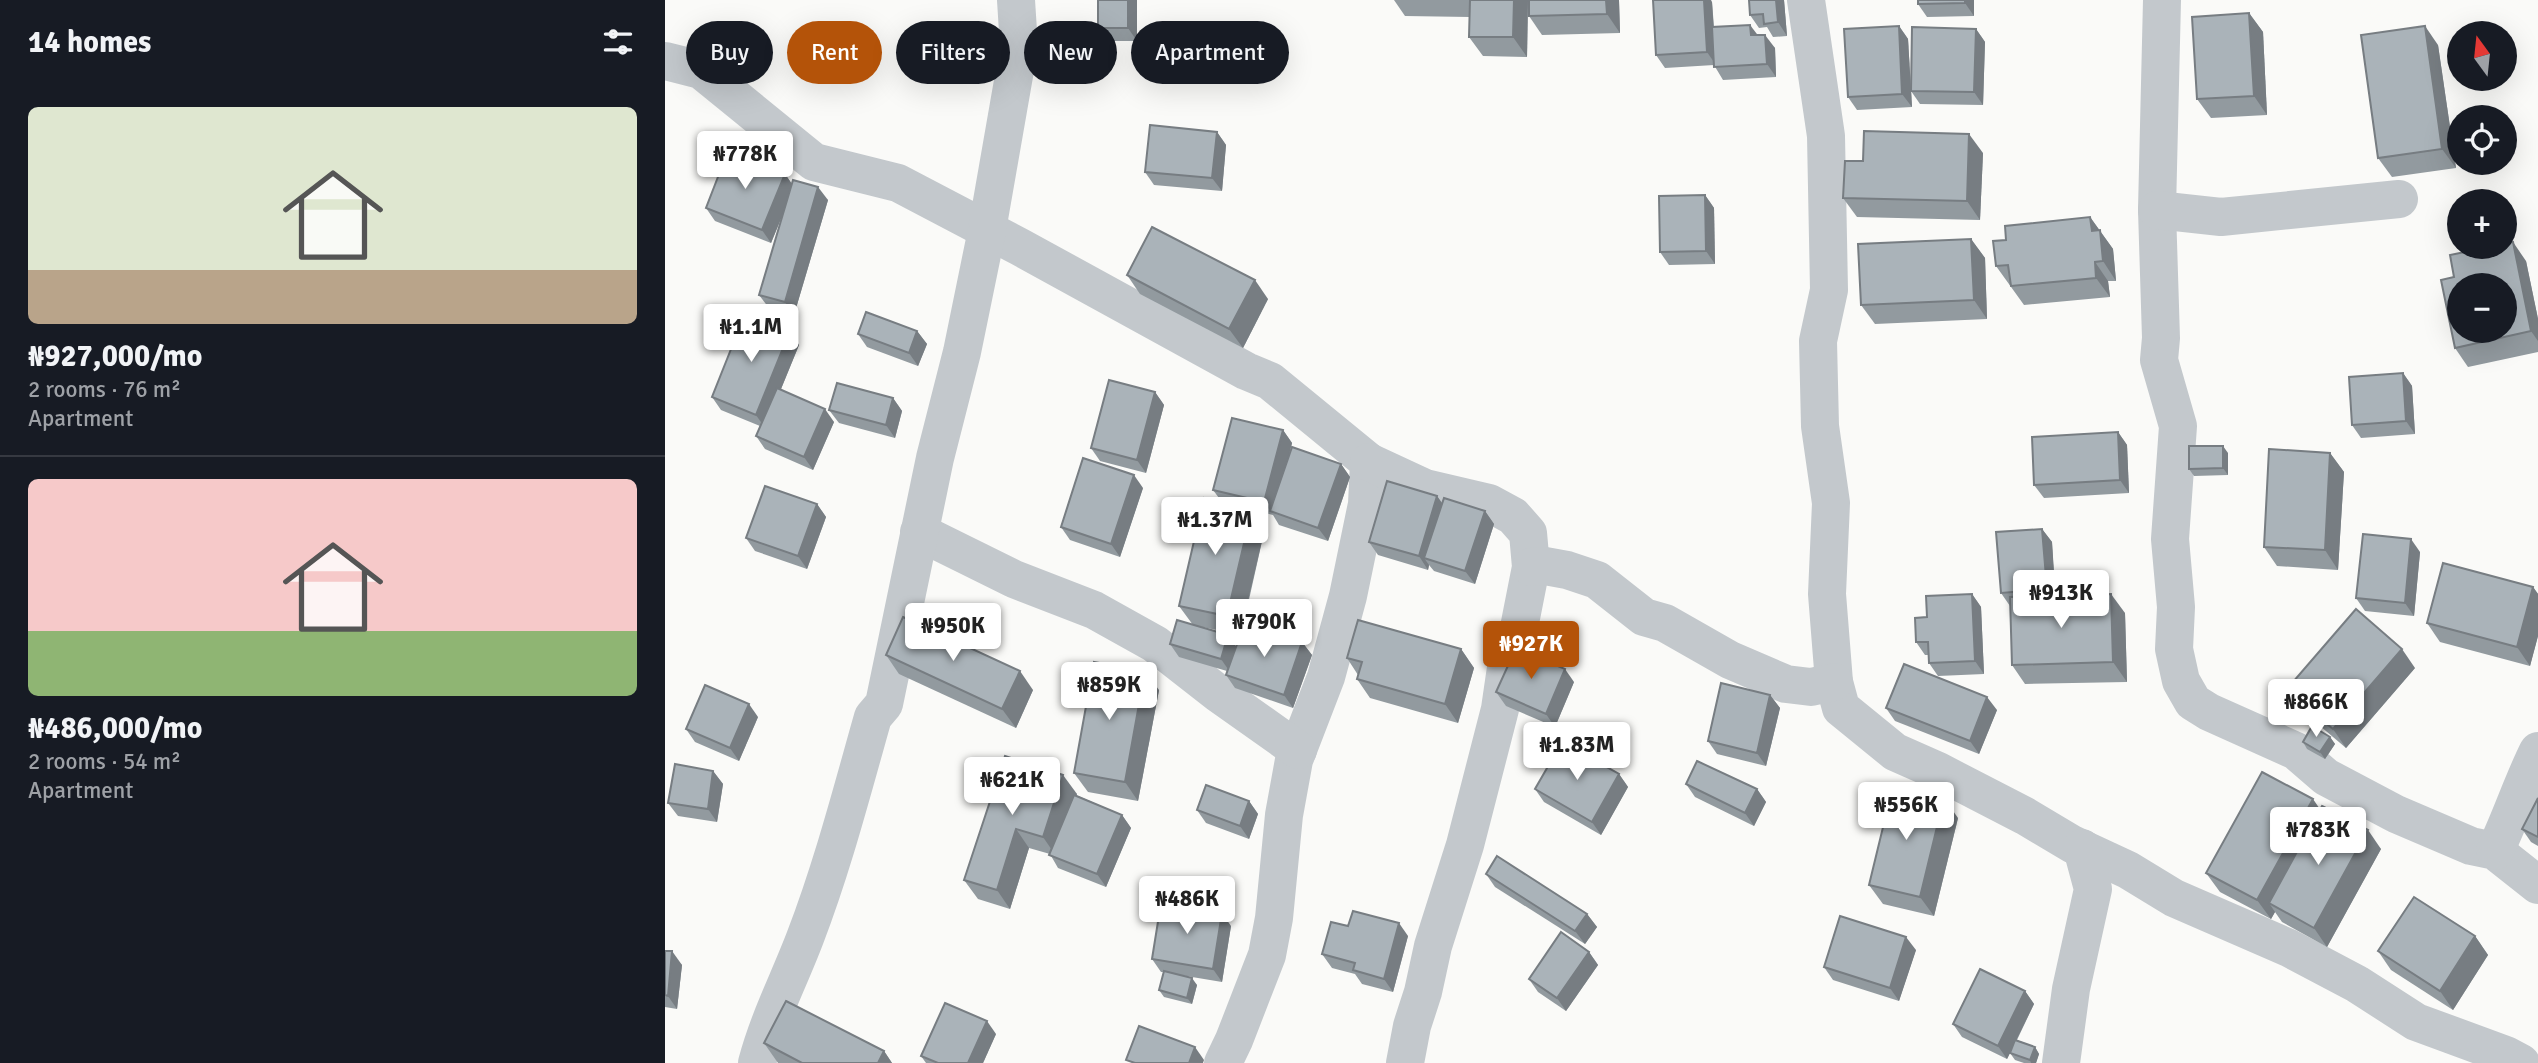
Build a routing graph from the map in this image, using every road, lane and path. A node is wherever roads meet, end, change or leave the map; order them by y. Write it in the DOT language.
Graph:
graph roads {
  1 [pos="1016,0"];
  2 [pos="1806,0"];
  3 [pos="2162,0"];
  4 [pos="665,61"];
  5 [pos="2399,199"];
  6 [pos="2157,210"];
  7 [pos="987,230"];
  8 [pos="1369,463"];
  9 [pos="919,532"];
  10 [pos="1531,567"];
  11 [pos="1833,682"];
  12 [pos="1299,750"];
  13 [pos="2538,751"];
  14 [pos="2082,848"];
  15 [pos="2495,851"];
  16 [pos="2538,885"];
  17 [pos="757,1063"];
  18 [pos="1223,1063"];
  19 [pos="1405,1063"];
  20 [pos="2061,1063"];
  21 [pos="2521,1063"];
  1 -- 7 [label="street"];
  2 -- 11 [label="street"];
  3 -- 6 [label="street"];
  4 -- 7 [label="street"];
  5 -- 6 [label="street"];
  6 -- 15 [label="street"];
  7 -- 8 [label="street"];
  7 -- 9 [label="street"];
  8 -- 10 [label="street"];
  8 -- 12 [label="street"];
  9 -- 12 [label="street"];
  9 -- 17 [label="street"];
  10 -- 11 [label="street"];
  10 -- 19 [label="street"];
  11 -- 14 [label="street"];
  12 -- 18 [label="street"];
  13 -- 15 [label="street"];
  14 -- 20 [label="street"];
  14 -- 21 [label="street"];
  15 -- 16 [label="street"];
}
